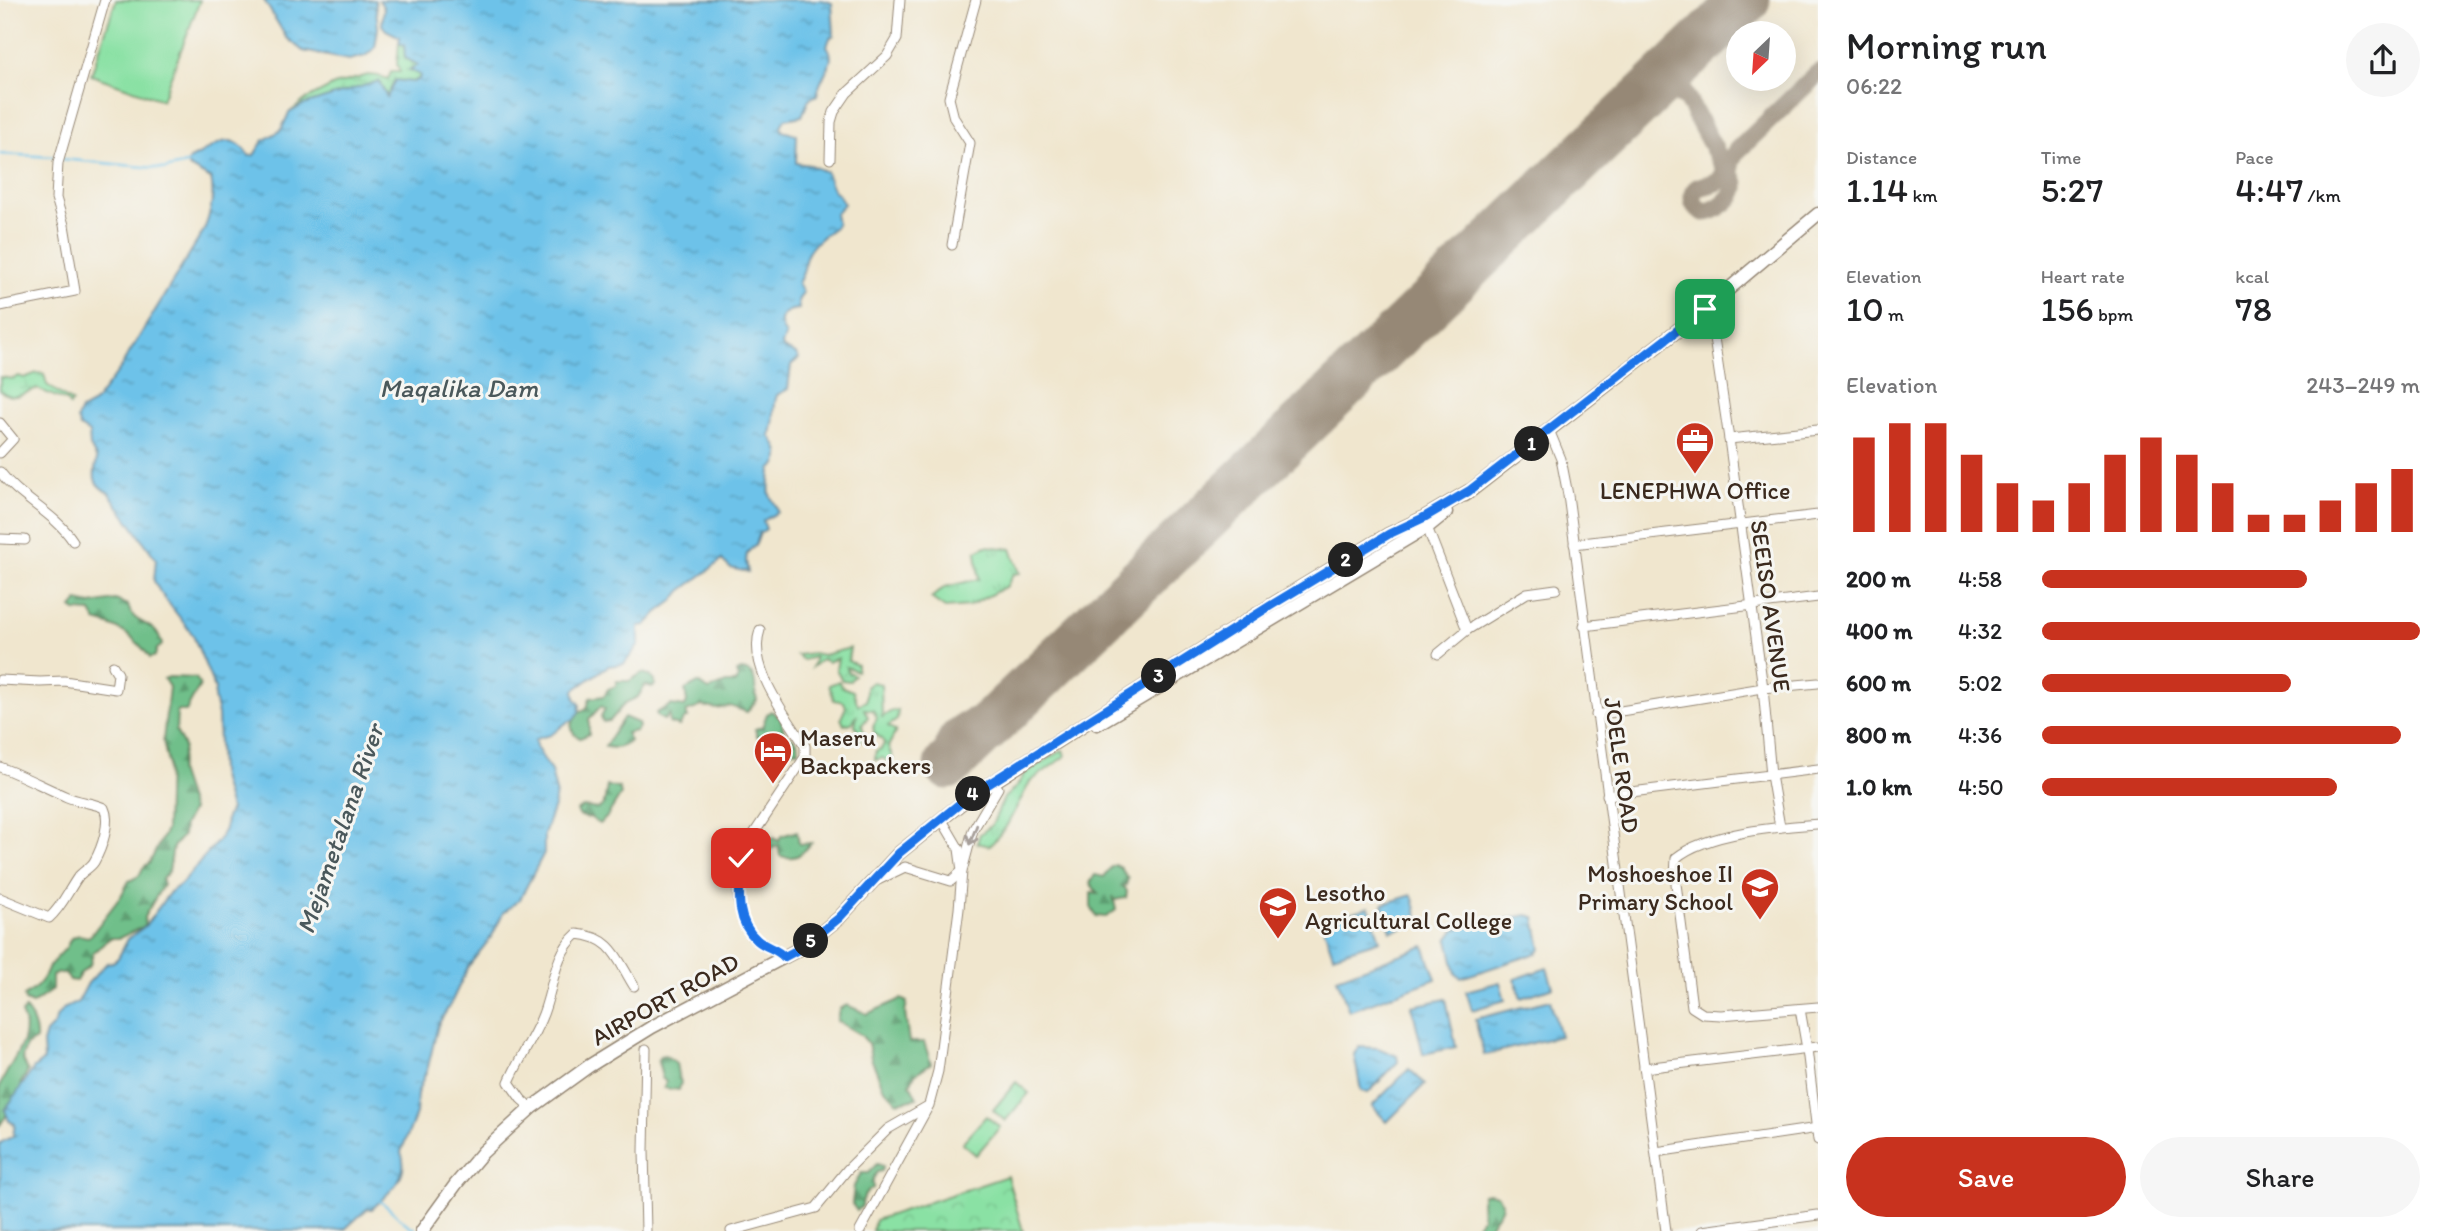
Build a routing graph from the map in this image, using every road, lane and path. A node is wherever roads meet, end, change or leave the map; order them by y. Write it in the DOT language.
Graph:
graph roads {
  1 [pos="106,0"];
  2 [pos="900,0"];
  3 [pos="976,0"];
  4 [pos="830,159"];
  5 [pos="1818,214"];
  6 [pos="953,245"];
  7 [pos="0,306"];
  8 [pos="1705,309"];
  9 [pos="0,423"];
  10 [pos="1549,430"];
  11 [pos="1818,430"];
  12 [pos="1730,439"];
  13 [pos="0,453"];
  14 [pos="0,472"];
  15 [pos="1469,491"];
  16 [pos="1818,515"];
  17 [pos="1740,523"];
  18 [pos="1427,527"];
  19 [pos="0,539"];
  20 [pos="25,540"];
  21 [pos="73,541"];
  22 [pos="1574,544"];
  23 [pos="1556,589"];
  24 [pos="1818,597"];
  25 [pos="1751,607"];
  26 [pos="1584,626"];
  27 [pos="760,630"];
  28 [pos="1466,630"];
  29 [pos="1438,654"];
  30 [pos="113,666"];
  31 [pos="0,680"];
  32 [pos="1818,683"];
  33 [pos="1763,688"];
  34 [pos="1596,715"];
  35 [pos="0,767"];
  36 [pos="1818,769"];
  37 [pos="1771,775"];
  38 [pos="998,788"];
  39 [pos="1606,795"];
  40 [pos="942,820"];
  41 [pos="1818,824"];
  42 [pos="1780,827"];
  43 [pos="962,871"];
  44 [pos="867,885"];
  45 [pos="0,898"];
  46 [pos="784,957"];
  47 [pos="634,986"];
  48 [pos="1818,1007"];
  49 [pos="1800,1009"];
  50 [pos="1818,1047"];
  51 [pos="646,1049"];
  52 [pos="1807,1049"];
  53 [pos="1644,1068"];
  54 [pos="929,1105"];
  55 [pos="531,1108"];
  56 [pos="1817,1128"];
  57 [pos="1818,1140"];
  58 [pos="1657,1152"];
  59 [pos="1818,1215"];
  60 [pos="422,1231"];
  61 [pos="646,1231"];
  62 [pos="732,1231"];
  63 [pos="860,1231"];
  64 [pos="1666,1231"];
  65 [pos="1702,1231"];
  1 -- 7 [label="street"];
  2 -- 4 [label="street"];
  3 -- 6 [label="street"];
  5 -- 8 [label="main road, AIRPORT ROAD"];
  8 -- 10 [label="main road, AIRPORT ROAD"];
  8 -- 12 [label="street, SEEISO AVENUE"];
  9 -- 13 [label="street"];
  10 -- 15 [label="main road, AIRPORT ROAD"];
  10 -- 22 [label="street, JOELE ROAD"];
  11 -- 12 [label="street"];
  12 -- 17 [label="street, SEEISO AVENUE"];
  14 -- 21 [label="street"];
  15 -- 18 [label="main road, AIRPORT ROAD"];
  15 -- 40 [label="main road, AIRPORT ROAD"];
  16 -- 17 [label="street"];
  17 -- 22 [label="street"];
  17 -- 25 [label="street, SEEISO AVENUE"];
  18 -- 28 [label="street"];
  18 -- 38 [label="main road, AIRPORT ROAD"];
  19 -- 20 [label="street"];
  22 -- 26 [label="street, JOELE ROAD"];
  23 -- 28 [label="street"];
  24 -- 25 [label="street"];
  25 -- 26 [label="street"];
  25 -- 33 [label="street, SEEISO AVENUE"];
  26 -- 34 [label="street, JOELE ROAD"];
  27 -- 46 [label="street"];
  28 -- 29 [label="street"];
  30 -- 31 [label="street"];
  32 -- 33 [label="street"];
  33 -- 34 [label="street"];
  33 -- 37 [label="street, SEEISO AVENUE"];
  34 -- 39 [label="street, JOELE ROAD"];
  35 -- 45 [label="street"];
  36 -- 37 [label="street"];
  37 -- 39 [label="street"];
  37 -- 42 [label="street, SEEISO AVENUE"];
  38 -- 40 [label="main road, AIRPORT ROAD"];
  38 -- 43 [label="street, one-way"];
  39 -- 53 [label="street, JOELE ROAD"];
  40 -- 43 [label="street"];
  40 -- 44 [label="main road, AIRPORT ROAD"];
  41 -- 42 [label="street"];
  42 -- 49 [label="street"];
  43 -- 44 [label="street"];
  43 -- 54 [label="street"];
  44 -- 46 [label="main road, AIRPORT ROAD"];
  46 -- 55 [label="main road, AIRPORT ROAD"];
  47 -- 55 [label="street"];
  48 -- 49 [label="street"];
  49 -- 52 [label="street"];
  50 -- 52 [label="street"];
  51 -- 61 [label="street"];
  52 -- 53 [label="street"];
  52 -- 56 [label="street"];
  53 -- 58 [label="street, JOELE ROAD"];
  54 -- 62 [label="street"];
  54 -- 63 [label="street"];
  55 -- 60 [label="main road, AIRPORT ROAD"];
  56 -- 57 [label="street"];
  56 -- 58 [label="street"];
  58 -- 64 [label="street, JOELE ROAD"];
  59 -- 65 [label="street"];
}
